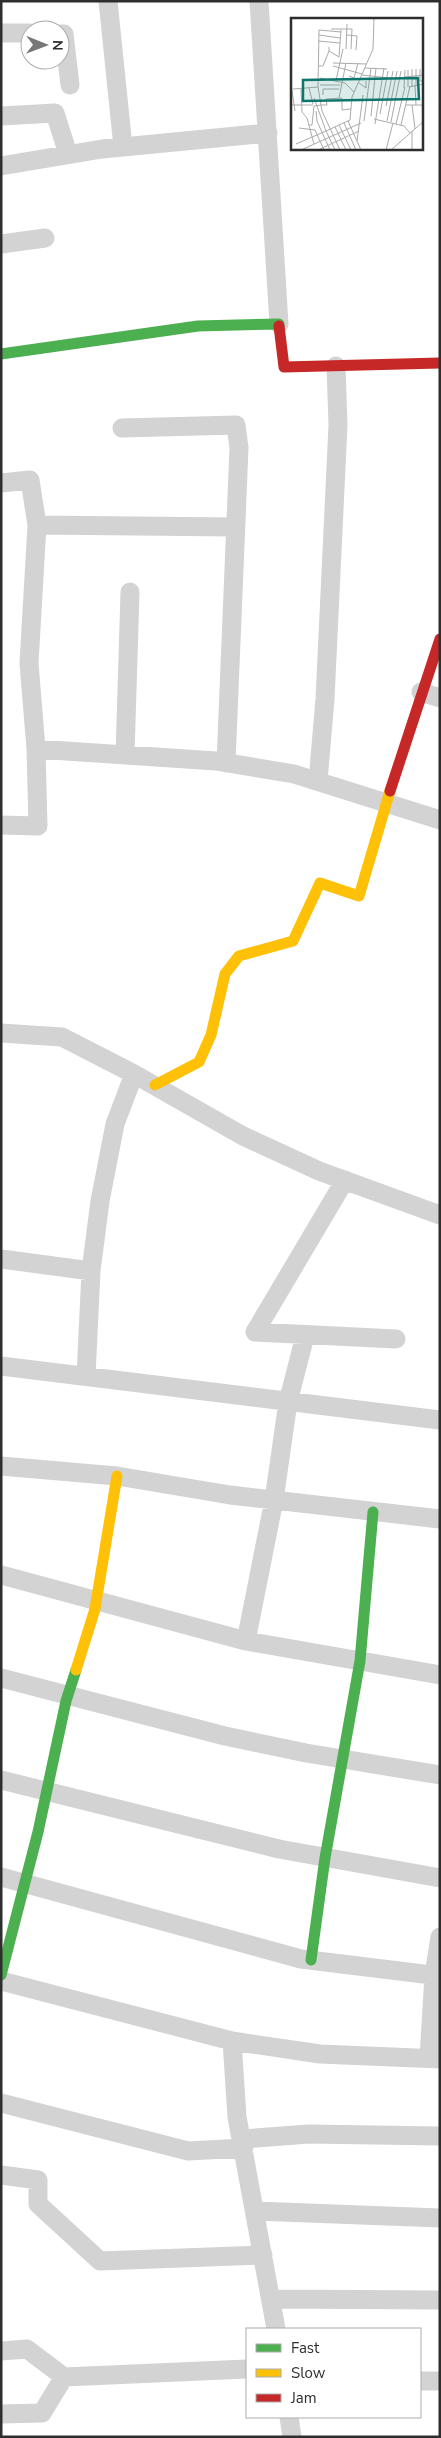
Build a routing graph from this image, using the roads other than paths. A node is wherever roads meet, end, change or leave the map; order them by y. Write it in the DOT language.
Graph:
graph roads {
  1 [pos="108,1"];
  2 [pos="259,1"];
  3 [pos="1,33"];
  4 [pos="20,33"];
  5 [pos="68,70"];
  6 [pos="70,85"];
  7 [pos="1,116"];
  8 [pos="268,133"];
  9 [pos="123,146"];
  10 [pos="68,154"];
  11 [pos="1,166"];
  12 [pos="45,238"];
  13 [pos="1,244"];
  14 [pos="279,324"];
  15 [pos="1,354"];
  16 [pos="440,363"];
  17 [pos="336,366"];
  18 [pos="122,428"];
  19 [pos="1,483"];
  20 [pos="37,525"];
  21 [pos="235,527"];
  22 [pos="130,592"];
  23 [pos="440,640"];
  24 [pos="421,692"];
  25 [pos="440,698"];
  26 [pos="36,749"];
  27 [pos="125,755"];
  28 [pos="226,763"];
  29 [pos="318,782"];
  30 [pos="386,802"];
  31 [pos="440,820"];
  32 [pos="1,825"];
  33 [pos="1,1033"];
  34 [pos="134,1074"];
  35 [pos="155,1085"];
  36 [pos="345,1180"];
  37 [pos="440,1215"];
  38 [pos="1,1259"];
  39 [pos="91,1271"];
  40 [pos="305,1336"];
  41 [pos="396,1339"];
  42 [pos="1,1366"];
  43 [pos="86,1376"];
  44 [pos="288,1402"];
  45 [pos="440,1420"];
  46 [pos="1,1466"];
  47 [pos="117,1476"];
  48 [pos="274,1500"];
  49 [pos="373,1512"];
  50 [pos="440,1519"];
  51 [pos="1,1575"];
  52 [pos="96,1600"];
  53 [pos="246,1641"];
  54 [pos="360,1661"];
  55 [pos="440,1675"];
  56 [pos="1,1678"];
  57 [pos="68,1696"];
  58 [pos="342,1759"];
  59 [pos="440,1775"];
  60 [pos="1,1780"];
  61 [pos="47,1791"];
  62 [pos="325,1858"];
  63 [pos="1,1877"];
  64 [pos="440,1878"];
  65 [pos="24,1883"];
  66 [pos="440,1936"];
  67 [pos="311,1960"];
  68 [pos="1,1975"];
  69 [pos="437,1976"];
  70 [pos="1,1981"];
  71 [pos="232,2042"];
  72 [pos="434,2059"];
  73 [pos="1,2103"];
  74 [pos="440,2136"];
  75 [pos="243,2144"];
  76 [pos="1,2175"];
  77 [pos="256,2211"];
  78 [pos="440,2218"];
  79 [pos="263,2255"];
  80 [pos="271,2299"];
  81 [pos="440,2300"];
  82 [pos="276,2328"];
  83 [pos="1,2351"];
  84 [pos="246,2369"];
  85 [pos="64,2376"];
  86 [pos="421,2381"];
  87 [pos="440,2382"];
  88 [pos="1,2414"];
  89 [pos="289,2418"];
  90 [pos="292,2437"];
  1 -- 9 [label="street"];
  2 -- 8 [label="street"];
  3 -- 4 [label="street"];
  5 -- 6 [label="street"];
  7 -- 10 [label="street"];
  8 -- 9 [label="street"];
  8 -- 14 [label="street"];
  9 -- 10 [label="street"];
  10 -- 11 [label="street"];
  12 -- 13 [label="street"];
  14 -- 15 [label="street"];
  14 -- 17 [label="street"];
  16 -- 17 [label="street"];
  17 -- 29 [label="street"];
  18 -- 21 [label="street"];
  19 -- 20 [label="street"];
  20 -- 21 [label="street"];
  20 -- 26 [label="street"];
  21 -- 28 [label="street"];
  22 -- 27 [label="street"];
  23 -- 24 [label="street"];
  24 -- 25 [label="street"];
  24 -- 30 [label="street"];
  26 -- 27 [label="street"];
  26 -- 32 [label="street"];
  27 -- 28 [label="street"];
  28 -- 29 [label="street"];
  29 -- 30 [label="street"];
  30 -- 31 [label="street"];
  30 -- 35 [label="street"];
  33 -- 34 [label="street"];
  34 -- 35 [label="street"];
  34 -- 39 [label="street"];
  35 -- 36 [label="street"];
  36 -- 37 [label="street"];
  36 -- 40 [label="street"];
  38 -- 39 [label="street"];
  39 -- 43 [label="street"];
  40 -- 41 [label="street"];
  40 -- 44 [label="street"];
  42 -- 43 [label="street"];
  43 -- 44 [label="street"];
  44 -- 45 [label="street"];
  44 -- 48 [label="street"];
  46 -- 47 [label="street"];
  47 -- 48 [label="street"];
  47 -- 52 [label="street"];
  48 -- 49 [label="street"];
  48 -- 53 [label="street"];
  49 -- 50 [label="street"];
  49 -- 54 [label="street"];
  51 -- 52 [label="street"];
  52 -- 53 [label="street"];
  52 -- 57 [label="street"];
  53 -- 54 [label="street"];
  54 -- 55 [label="street"];
  54 -- 58 [label="street"];
  56 -- 57 [label="street"];
  57 -- 58 [label="street"];
  57 -- 61 [label="street"];
  58 -- 59 [label="street"];
  58 -- 62 [label="street"];
  60 -- 61 [label="street"];
  61 -- 62 [label="street"];
  61 -- 65 [label="street"];
  62 -- 64 [label="street"];
  62 -- 67 [label="street"];
  63 -- 65 [label="street"];
  65 -- 67 [label="street"];
  65 -- 68 [label="street"];
  66 -- 69 [label="street"];
  67 -- 69 [label="street"];
  69 -- 72 [label="street"];
  70 -- 71 [label="street"];
  71 -- 72 [label="street"];
  71 -- 75 [label="street"];
  73 -- 75 [label="street"];
  74 -- 75 [label="street"];
  75 -- 77 [label="street"];
  76 -- 79 [label="street"];
  77 -- 78 [label="street"];
  77 -- 79 [label="street"];
  79 -- 80 [label="street"];
  80 -- 81 [label="street"];
  80 -- 82 [label="street"];
  83 -- 85 [label="street"];
  84 -- 85 [label="street"];
  85 -- 88 [label="street"];
  86 -- 87 [label="street"];
  89 -- 90 [label="street"];
}
